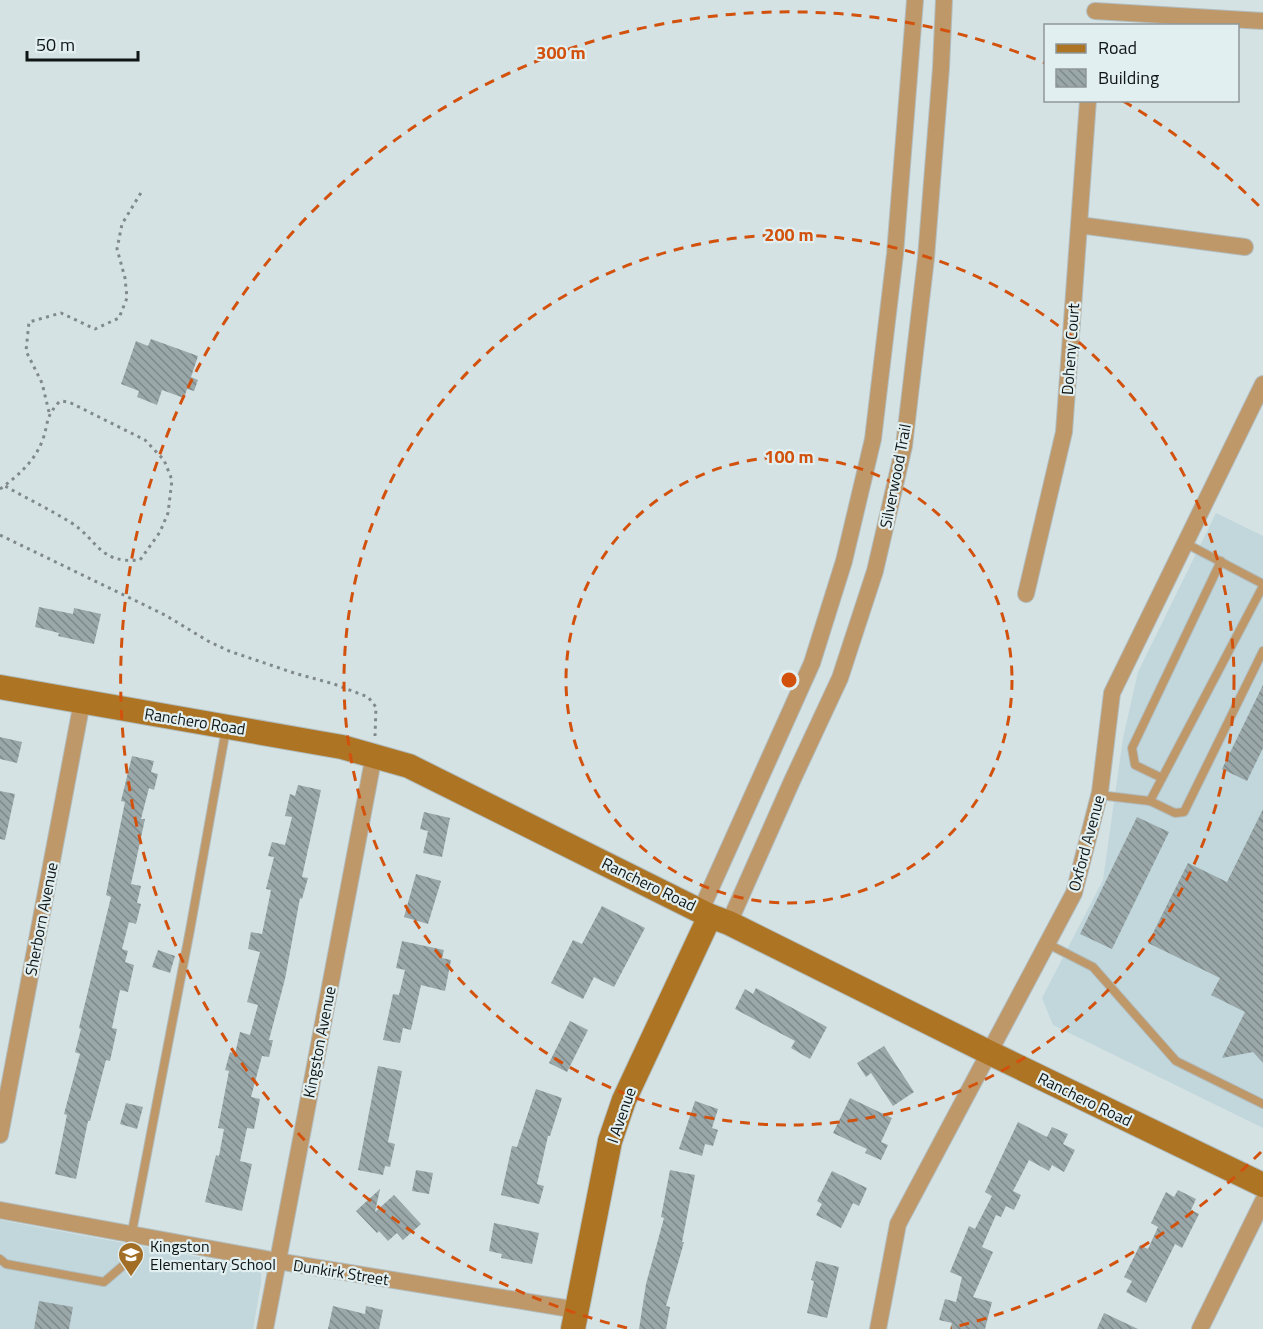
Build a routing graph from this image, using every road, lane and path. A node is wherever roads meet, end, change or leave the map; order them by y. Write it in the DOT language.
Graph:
graph roads {
  1 [pos="915,0"];
  2 [pos="944,0"];
  3 [pos="1094,12"];
  4 [pos="1263,21"];
  5 [pos="1088,102"];
  6 [pos="142,191"];
  7 [pos="1079,225"];
  8 [pos="1245,247"];
  9 [pos="1263,384"];
  10 [pos="49,412"];
  11 [pos="5,486"];
  12 [pos="0,489"];
  13 [pos="0,535"];
  14 [pos="1185,543"];
  15 [pos="1221,561"];
  16 [pos="1263,585"];
  17 [pos="1026,594"];
  18 [pos="1263,651"];
  19 [pos="0,687"];
  20 [pos="82,702"];
  21 [pos="226,726"];
  22 [pos="374,755"];
  23 [pos="1162,778"];
  24 [pos="1099,795"];
  25 [pos="1150,801"];
  26 [pos="713,916"];
  27 [pos="1048,944"];
  28 [pos="990,1053"];
  29 [pos="1263,1104"];
  30 [pos="0,1135"];
  31 [pos="1263,1185"];
  32 [pos="1263,1201"];
  33 [pos="0,1209"];
  34 [pos="131,1234"];
  35 [pos="0,1259"];
  36 [pos="277,1261"];
  37 [pos="575,1320"];
  38 [pos="265,1329"];
  39 [pos="878,1329"];
  40 [pos="1200,1329"];
  1 -- 26 [label="street, Silverwood Trail"];
  2 -- 26 [label="street, Silverwood Trail"];
  3 -- 4 [label="street"];
  5 -- 7 [label="street, Doheny Court"];
  6 -- 10 [label="path"];
  7 -- 8 [label="street"];
  7 -- 17 [label="street, Doheny Court"];
  9 -- 14 [label="street, Oxford Avenue"];
  10 -- 11 [label="path"];
  10 -- 11 [label="path"];
  11 -- 12 [label="path"];
  13 -- 22 [label="path"];
  14 -- 15 [label="lane"];
  14 -- 24 [label="street, Oxford Avenue"];
  15 -- 16 [label="lane"];
  15 -- 23 [label="lane"];
  16 -- 23 [label="lane"];
  18 -- 25 [label="lane"];
  19 -- 20 [label="main road, Ranchero Road"];
  20 -- 21 [label="main road, Ranchero Road"];
  20 -- 30 [label="street, Sherborn Avenue"];
  21 -- 22 [label="main road, Ranchero Road"];
  21 -- 34 [label="lane"];
  22 -- 26 [label="main road, Ranchero Road"];
  22 -- 36 [label="street, Kingston Avenue"];
  23 -- 25 [label="lane"];
  24 -- 25 [label="lane"];
  24 -- 27 [label="street, Oxford Avenue"];
  26 -- 28 [label="main road, Ranchero Road"];
  26 -- 37 [label="main road, I Avenue"];
  27 -- 28 [label="street, Oxford Avenue"];
  27 -- 29 [label="lane"];
  28 -- 31 [label="main road, Ranchero Road"];
  28 -- 39 [label="street, Oxford Avenue"];
  32 -- 40 [label="street"];
  33 -- 34 [label="street, Dunkirk Street"];
  34 -- 35 [label="lane"];
  34 -- 36 [label="street, Dunkirk Street"];
  36 -- 37 [label="street, Dunkirk Street"];
  36 -- 38 [label="street, Kingston Avenue"];
}
